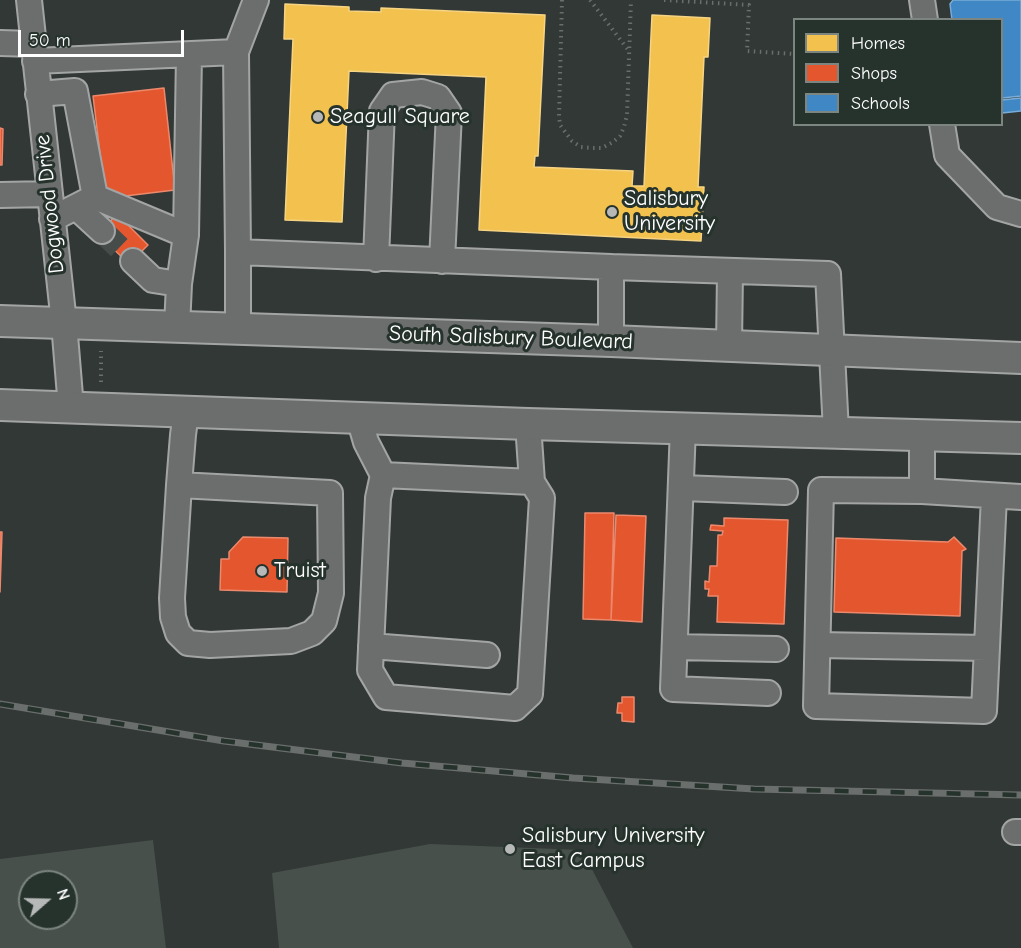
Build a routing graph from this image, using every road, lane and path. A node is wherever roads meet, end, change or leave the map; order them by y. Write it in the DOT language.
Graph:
graph roads {
  1 [pos="29,0"];
  2 [pos="256,0"];
  3 [pos="562,0"];
  4 [pos="590,0"];
  5 [pos="631,0"];
  6 [pos="664,0"];
  7 [pos="922,0"];
  8 [pos="730,2"];
  9 [pos="926,18"];
  10 [pos="0,44"];
  11 [pos="629,51"];
  12 [pos="236,52"];
  13 [pos="34,53"];
  14 [pos="189,54"];
  15 [pos="793,54"];
  16 [pos="71,60"];
  17 [pos="75,91"];
  18 [pos="38,94"];
  19 [pos="942,126"];
  20 [pos="84,137"];
  21 [pos="43,140"];
  22 [pos="50,194"];
  23 [pos="0,195"];
  24 [pos="86,202"];
  25 [pos="1021,214"];
  26 [pos="52,219"];
  27 [pos="102,231"];
  28 [pos="186,235"];
  29 [pos="238,252"];
  30 [pos="376,259"];
  31 [pos="133,261"];
  32 [pos="442,261"];
  33 [pos="611,267"];
  34 [pos="730,272"];
  35 [pos="179,284"];
  36 [pos="0,321"];
  37 [pos="64,323"];
  38 [pos="177,327"];
  39 [pos="238,329"];
  40 [pos="611,341"];
  41 [pos="729,346"];
  42 [pos="101,351"];
  43 [pos="832,351"];
  44 [pos="1021,358"];
  45 [pos="101,382"];
  46 [pos="0,405"];
  47 [pos="71,408"];
  48 [pos="186,412"];
  49 [pos="359,418"];
  50 [pos="528,424"];
  51 [pos="683,428"];
  52 [pos="836,432"];
  53 [pos="922,434"];
  54 [pos="1021,438"];
  55 [pos="383,475"];
  56 [pos="532,482"];
  57 [pos="179,485"];
  58 [pos="682,488"];
  59 [pos="922,491"];
  60 [pos="785,492"];
  61 [pos="994,496"];
  62 [pos="1021,497"];
  63 [pos="824,645"];
  64 [pos="371,646"];
  65 [pos="675,647"];
  66 [pos="987,648"];
  67 [pos="777,649"];
  68 [pos="487,655"];
  69 [pos="768,693"];
  1 -- 13 [label="street, Dogwood Drive"];
  2 -- 12 [label="street"];
  3 -- 11 [label="path"];
  4 -- 11 [label="path"];
  5 -- 11 [label="path"];
  6 -- 8 [label="path"];
  7 -- 9 [label="street"];
  8 -- 15 [label="path"];
  10 -- 13 [label="street"];
  12 -- 14 [label="street"];
  12 -- 29 [label="street"];
  13 -- 16 [label="street"];
  13 -- 18 [label="street, Dogwood Drive"];
  14 -- 16 [label="street"];
  14 -- 28 [label="street"];
  16 -- 17 [label="street"];
  17 -- 18 [label="street"];
  17 -- 20 [label="street"];
  18 -- 21 [label="street, Dogwood Drive"];
  19 -- 25 [label="street"];
  20 -- 21 [label="street"];
  20 -- 24 [label="street"];
  21 -- 22 [label="street, Dogwood Drive"];
  22 -- 23 [label="street"];
  22 -- 26 [label="street, Dogwood Drive"];
  24 -- 26 [label="street"];
  24 -- 27 [label="street"];
  24 -- 28 [label="street"];
  26 -- 37 [label="street, Dogwood Drive"];
  28 -- 35 [label="street"];
  29 -- 30 [label="street"];
  29 -- 39 [label="street"];
  30 -- 32 [label="street"];
  30 -- 32 [label="street"];
  31 -- 35 [label="street"];
  32 -- 33 [label="street"];
  33 -- 34 [label="street"];
  33 -- 40 [label="street"];
  34 -- 41 [label="street"];
  34 -- 43 [label="street"];
  35 -- 38 [label="street"];
  36 -- 37 [label="main road, South Salisbury Boulevard"];
  37 -- 38 [label="main road, South Salisbury Boulevard"];
  37 -- 47 [label="street, Dogwood Drive"];
  38 -- 39 [label="main road, South Salisbury Boulevard"];
  39 -- 40 [label="main road, South Salisbury Boulevard"];
  40 -- 41 [label="main road, South Salisbury Boulevard"];
  41 -- 43 [label="main road, South Salisbury Boulevard"];
  42 -- 45 [label="path"];
  43 -- 44 [label="main road, South Salisbury Boulevard"];
  43 -- 52 [label="street"];
  46 -- 47 [label="main road"];
  47 -- 48 [label="main road"];
  48 -- 49 [label="main road"];
  48 -- 57 [label="street"];
  49 -- 50 [label="main road"];
  49 -- 55 [label="street"];
  50 -- 51 [label="main road"];
  50 -- 56 [label="street"];
  51 -- 52 [label="main road"];
  51 -- 58 [label="street"];
  52 -- 53 [label="main road"];
  53 -- 54 [label="main road"];
  53 -- 59 [label="street"];
  55 -- 56 [label="street"];
  55 -- 64 [label="street"];
  56 -- 64 [label="street"];
  57 -- 57 [label="street"];
  58 -- 60 [label="street"];
  58 -- 65 [label="street"];
  59 -- 61 [label="street"];
  59 -- 63 [label="street"];
  61 -- 62 [label="street"];
  61 -- 66 [label="street"];
  63 -- 66 [label="street"];
  63 -- 66 [label="street"];
  64 -- 68 [label="street"];
  65 -- 67 [label="street"];
  65 -- 69 [label="street"];
}
